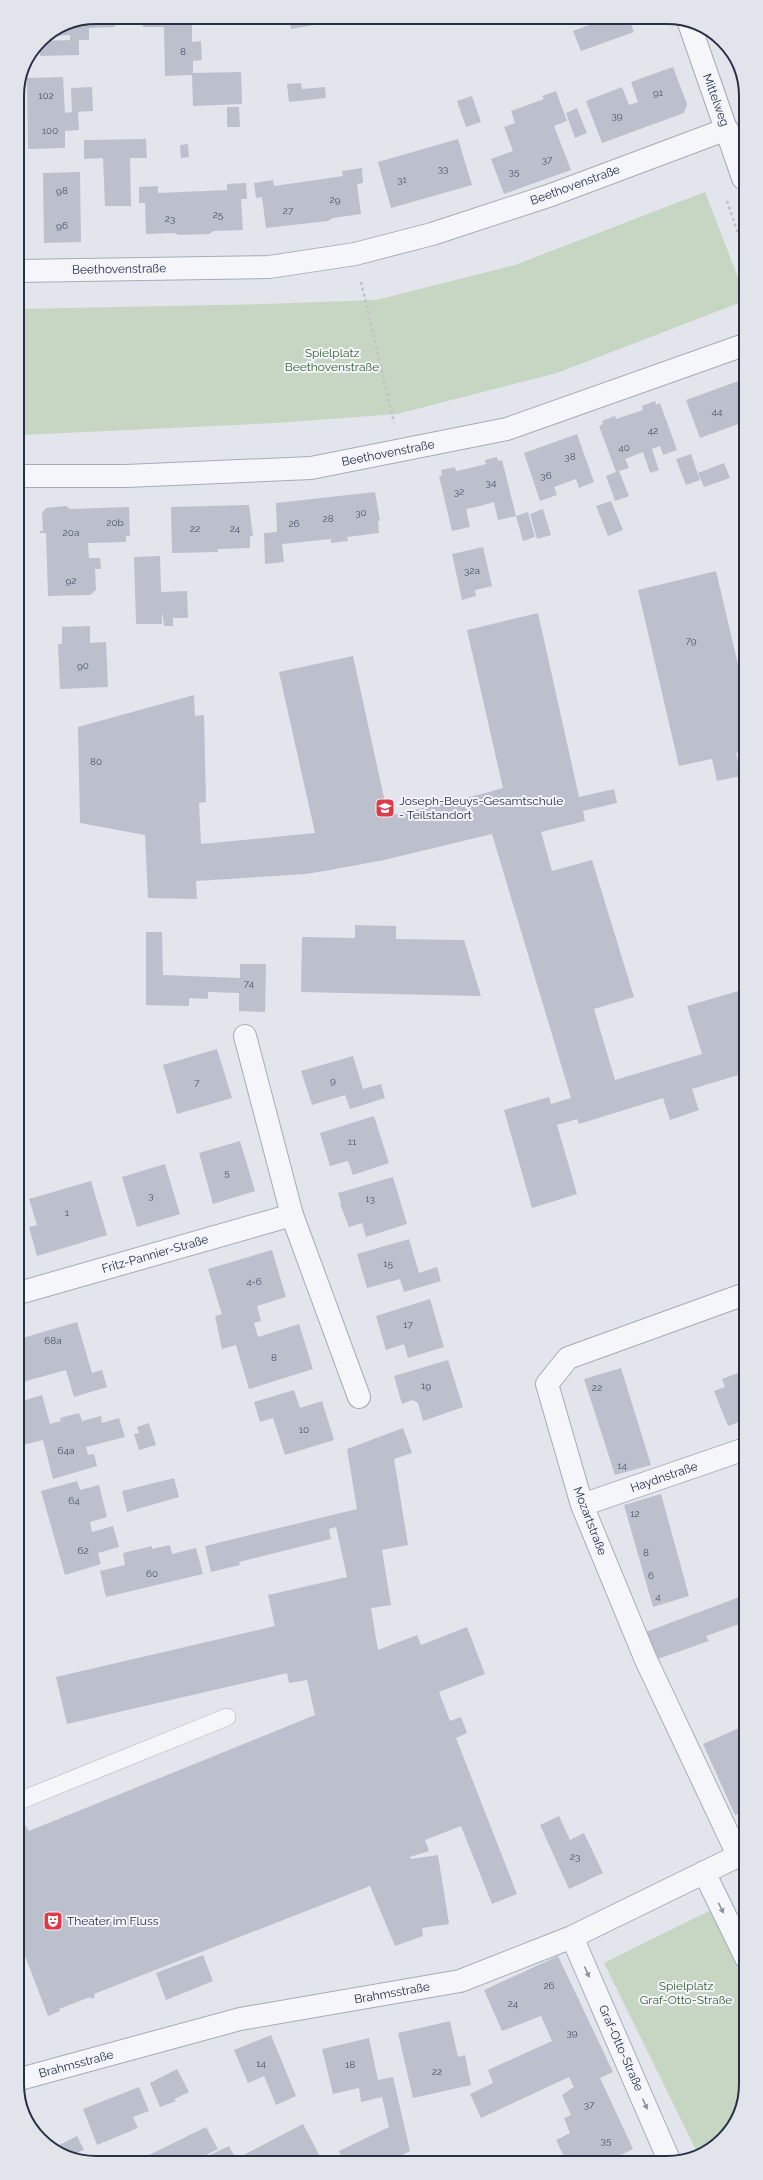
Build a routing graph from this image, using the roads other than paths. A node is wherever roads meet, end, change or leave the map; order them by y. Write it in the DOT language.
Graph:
graph roads {
  1 [pos="691,28"];
  2 [pos="727,129"];
  3 [pos="739,166"];
  4 [pos="24,271"];
  5 [pos="739,347"];
  6 [pos="24,476"];
  7 [pos="245,1036"];
  8 [pos="292,1215"];
  9 [pos="24,1292"];
  10 [pos="739,1296"];
  11 [pos="359,1397"];
  12 [pos="739,1451"];
  13 [pos="582,1505"];
  14 [pos="227,1717"];
  15 [pos="24,1798"];
  16 [pos="739,1848"];
  17 [pos="739,1855"];
  18 [pos="704,1872"];
  19 [pos="572,1937"];
  20 [pos="739,1944"];
  21 [pos="24,2078"];
  22 [pos="667,2156"];
  1 -- 2 [label="street, Mittelweg"];
  2 -- 3 [label="street, Mittelweg"];
  2 -- 4 [label="street, Beethovenstraße"];
  5 -- 6 [label="street, Beethovenstraße"];
  7 -- 8 [label="street"];
  8 -- 9 [label="street, Fritz-Pannier-Straße"];
  8 -- 11 [label="street"];
  10 -- 13 [label="street, Mozartstraße"];
  12 -- 13 [label="street, Haydnstraße"];
  13 -- 16 [label="street, Mozartstraße"];
  14 -- 15 [label="lane"];
  17 -- 18 [label="street, Brahmsstraße"];
  18 -- 19 [label="street, Brahmsstraße"];
  18 -- 20 [label="street, one-way"];
  19 -- 21 [label="street, Brahmsstraße"];
  19 -- 22 [label="street, Graf-Otto-Straße, one-way"];
}
